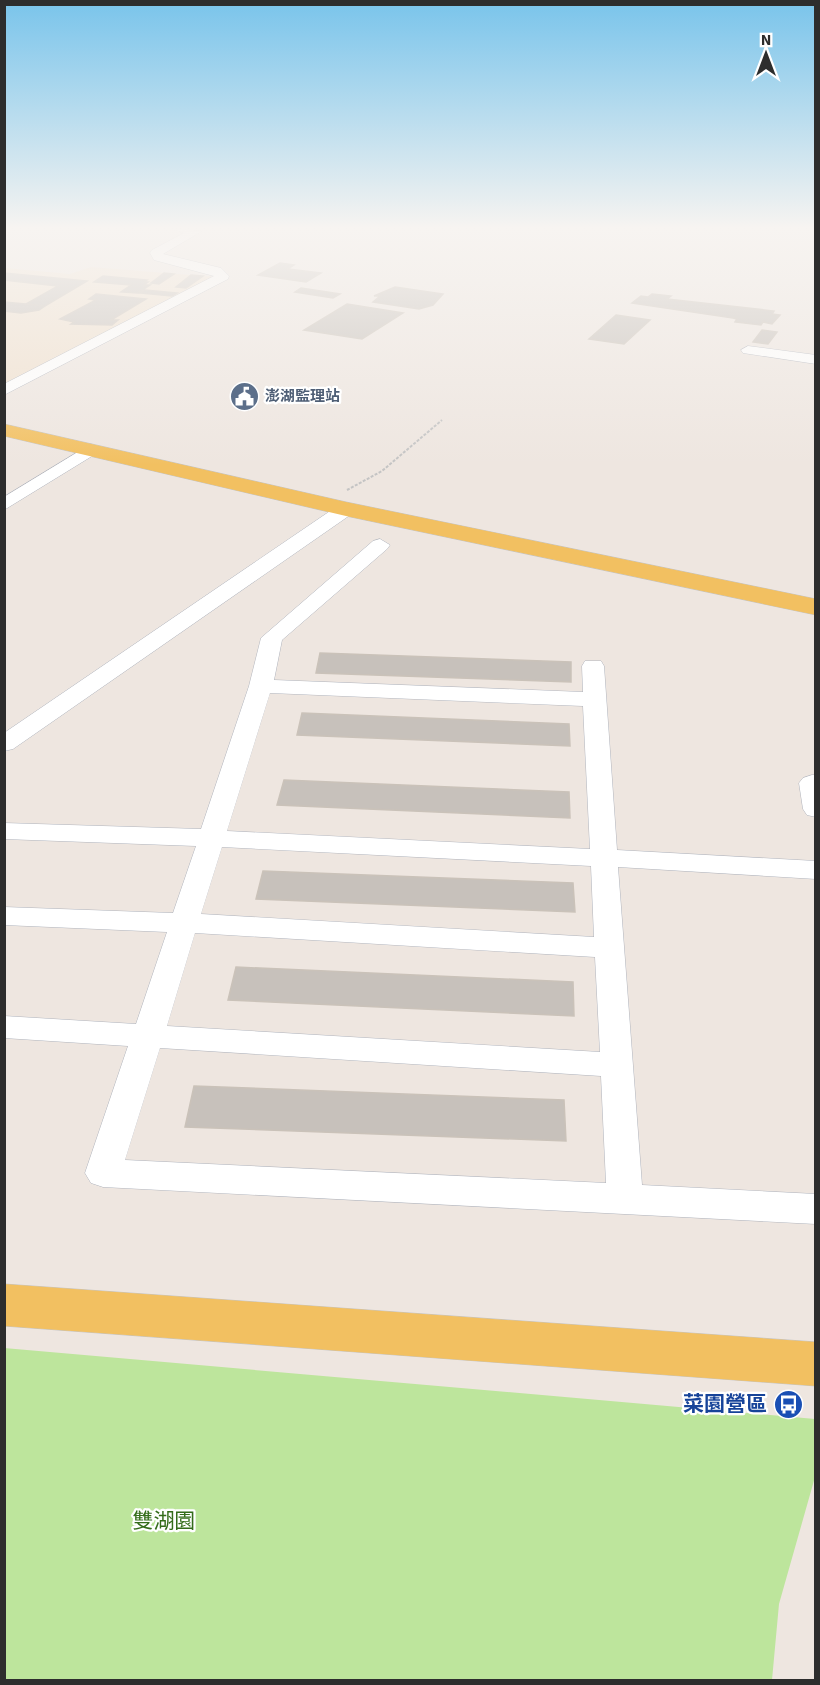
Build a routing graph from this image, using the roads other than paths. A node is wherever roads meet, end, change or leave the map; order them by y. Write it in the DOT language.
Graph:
graph roads {
  1 [pos="162,308"];
  2 [pos="748,350"];
  3 [pos="816,360"];
  4 [pos="4,390"];
  5 [pos="4,430"];
  6 [pos="92,449"];
  7 [pos="4,483"];
  8 [pos="31,488"];
  9 [pos="4,505"];
  10 [pos="346,509"];
  11 [pos="380,545"];
  12 [pos="816,607"];
  13 [pos="593,666"];
  14 [pos="261,686"];
  15 [pos="594,699"];
  16 [pos="4,744"];
  17 [pos="816,783"];
  18 [pos="816,808"];
  19 [pos="4,831"];
  20 [pos="212,838"];
  21 [pos="604,858"];
  22 [pos="816,870"];
  23 [pos="4,915"];
  24 [pos="184,923"];
  25 [pos="609,948"];
  26 [pos="4,1027"];
  27 [pos="147,1037"];
  28 [pos="616,1065"];
  29 [pos="625,1199"];
  30 [pos="816,1209"];
  31 [pos="4,1305"];
  32 [pos="816,1364"];
  1 -- 4 [label="lane"];
  2 -- 3 [label="lane"];
  5 -- 6 [label="main road"];
  6 -- 8 [label="lane"];
  6 -- 10 [label="main road"];
  7 -- 8 [label="lane"];
  8 -- 9 [label="lane"];
  10 -- 12 [label="main road"];
  10 -- 16 [label="lane"];
  11 -- 14 [label="lane"];
  13 -- 15 [label="lane"];
  14 -- 15 [label="lane"];
  14 -- 20 [label="lane"];
  15 -- 21 [label="lane"];
  17 -- 18 [label="lane"];
  19 -- 20 [label="lane"];
  20 -- 21 [label="lane"];
  20 -- 24 [label="lane"];
  21 -- 22 [label="lane"];
  21 -- 25 [label="lane"];
  23 -- 24 [label="lane"];
  24 -- 25 [label="lane"];
  24 -- 27 [label="lane"];
  25 -- 28 [label="lane"];
  26 -- 27 [label="lane"];
  27 -- 28 [label="lane"];
  27 -- 29 [label="lane"];
  28 -- 29 [label="lane"];
  29 -- 30 [label="lane"];
  31 -- 32 [label="main road"];
}
